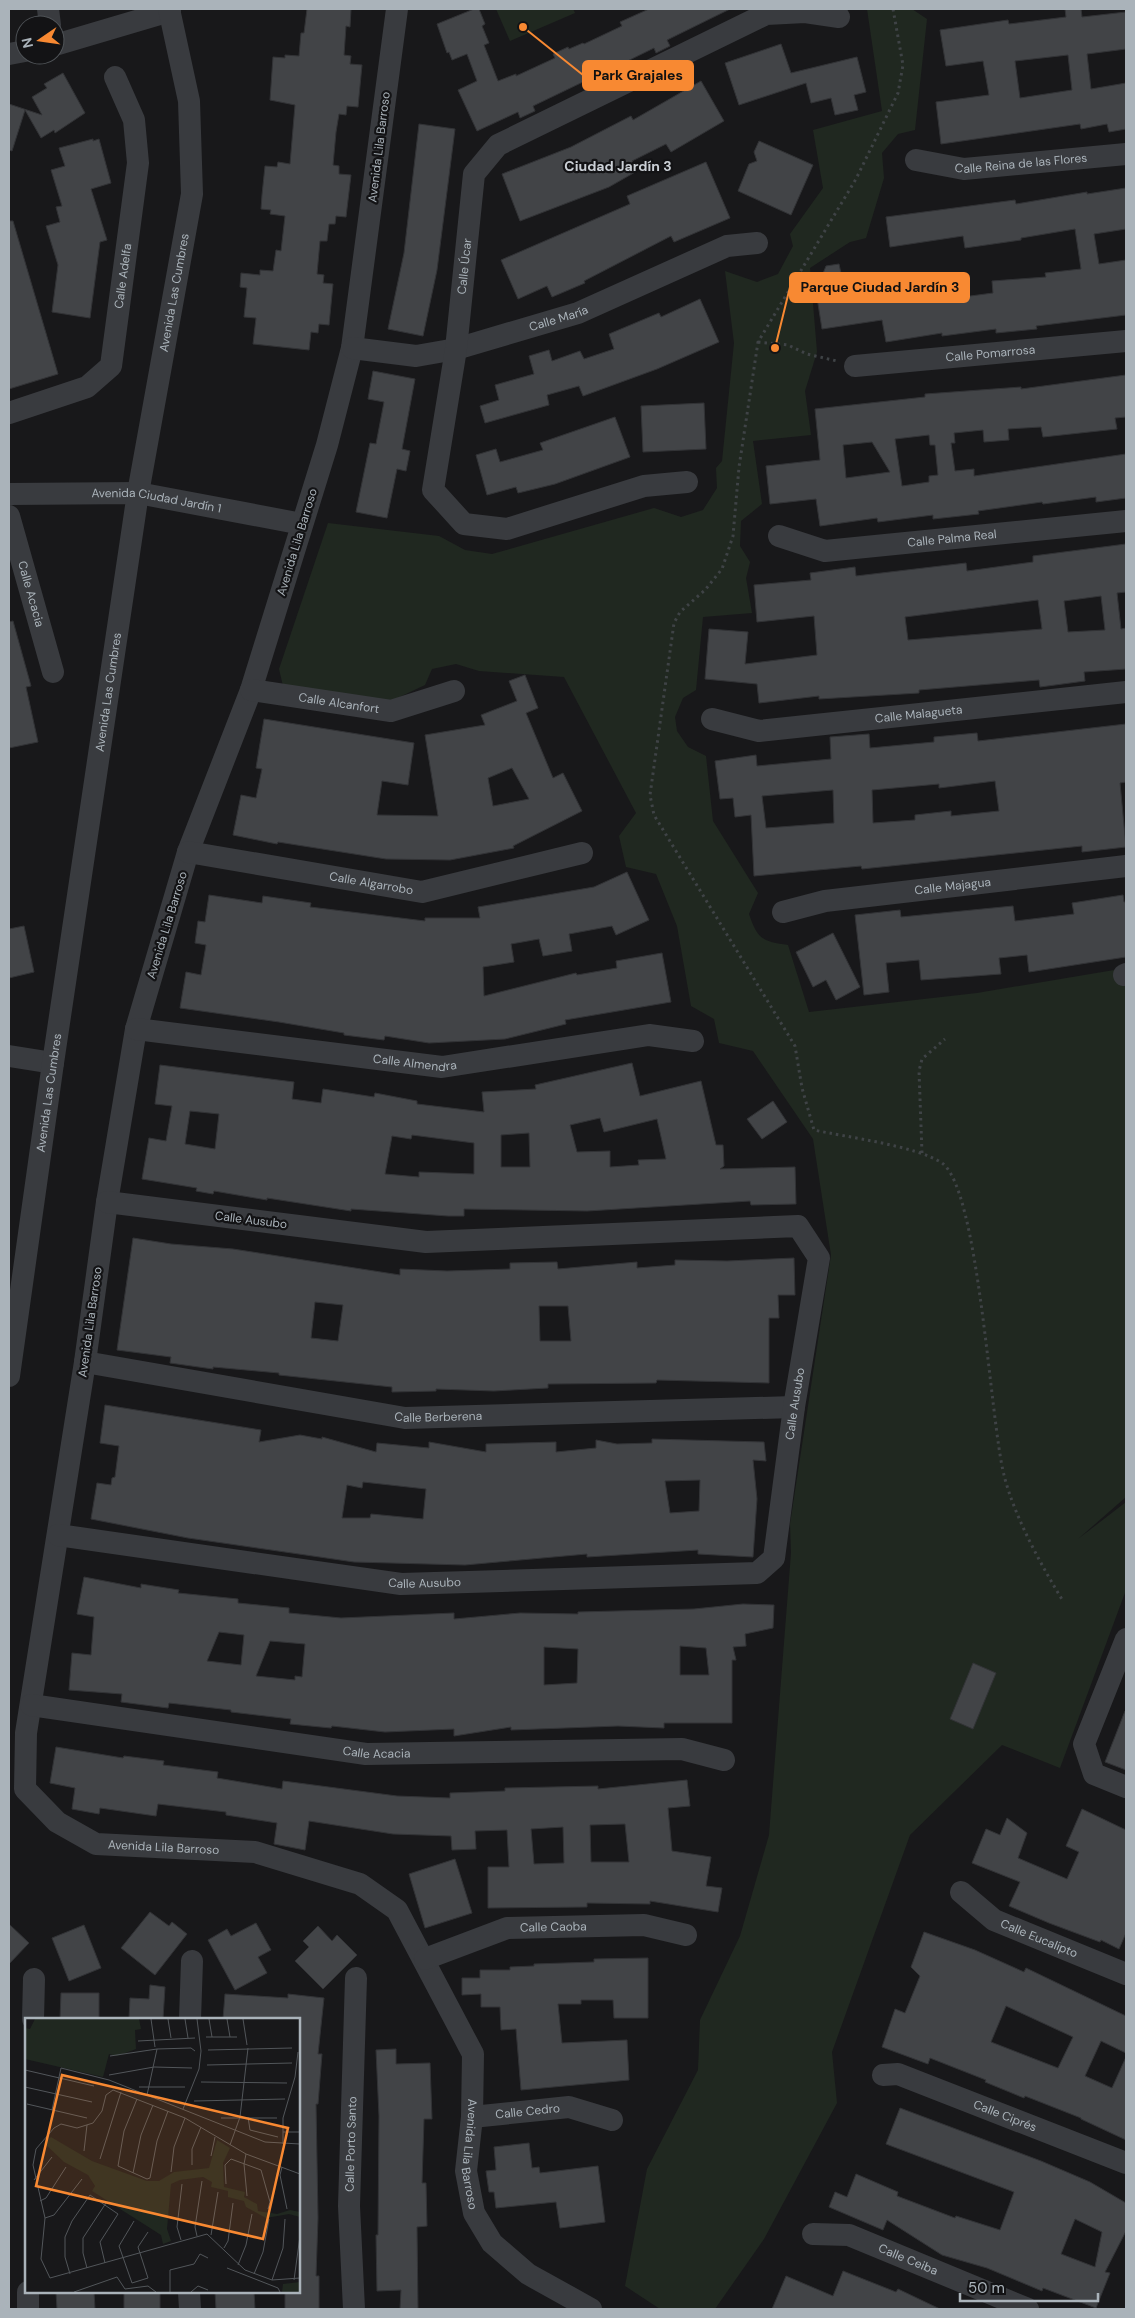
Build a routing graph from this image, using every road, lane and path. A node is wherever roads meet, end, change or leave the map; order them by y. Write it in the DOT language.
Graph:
graph roads {
  1 [pos="397,9"];
  2 [pos="893,9"];
  3 [pos="169,10"];
  4 [pos="839,17"];
  5 [pos="65,42"];
  6 [pos="115,77"];
  7 [pos="1126,154"];
  8 [pos="916,160"];
  9 [pos="758,244"];
  10 [pos="1126,341"];
  11 [pos="758,342"];
  12 [pos="352,348"];
  13 [pos="456,349"];
  14 [pos="855,366"];
  15 [pos="9,412"];
  16 [pos="687,482"];
  17 [pos="9,494"];
  18 [pos="138,494"];
  19 [pos="9,516"];
  20 [pos="1126,521"];
  21 [pos="302,524"];
  22 [pos="779,536"];
  23 [pos="53,672"];
  24 [pos="251,690"];
  25 [pos="454,691"];
  26 [pos="1126,692"];
  27 [pos="712,719"];
  28 [pos="188,852"];
  29 [pos="582,854"];
  30 [pos="1126,866"];
  31 [pos="783,912"];
  32 [pos="136,1029"];
  33 [pos="944,1039"];
  34 [pos="692,1041"];
  35 [pos="9,1056"];
  36 [pos="53,1063"];
  37 [pos="922,1153"];
  38 [pos="107,1202"];
  39 [pos="85,1362"];
  40 [pos="9,1376"];
  41 [pos="794,1407"];
  42 [pos="58,1535"];
  43 [pos="1063,1601"];
  44 [pos="1126,1640"];
  45 [pos="31,1705"];
  46 [pos="724,1760"];
  47 [pos="1126,1787"];
  48 [pos="961,1892"];
  49 [pos="686,1935"];
  50 [pos="425,1959"];
  51 [pos="192,1961"];
  52 [pos="1126,1974"];
  53 [pos="356,1978"];
  54 [pos="34,1979"];
  55 [pos="33,2018"];
  56 [pos="190,2018"];
  57 [pos="883,2075"];
  58 [pos="472,2117"];
  59 [pos="612,2120"];
  60 [pos="1126,2163"];
  61 [pos="813,2234"];
  62 [pos="28,2293"];
  63 [pos="189,2293"];
  64 [pos="28,2309"];
  65 [pos="190,2309"];
  66 [pos="354,2309"];
  67 [pos="591,2309"];
  68 [pos="1028,2309"];
  1 -- 12 [label="street, Avenida Lila Barroso"];
  2 -- 11 [label="path"];
  3 -- 5 [label="street"];
  3 -- 18 [label="street, Avenida Las Cumbres"];
  4 -- 13 [label="street, Calle Úcar"];
  6 -- 15 [label="street, Calle Adelfa"];
  7 -- 8 [label="street, Calle Reina de las Flores"];
  9 -- 13 [label="street, Calle María"];
  10 -- 14 [label="street, Calle Pomarrosa"];
  11 -- 14 [label="path"];
  11 -- 37 [label="path"];
  12 -- 13 [label="street, Calle María"];
  12 -- 21 [label="street, Avenida Lila Barroso"];
  13 -- 16 [label="street, Calle Úcar"];
  17 -- 18 [label="street, Avenida Ciudad Jardín 1"];
  18 -- 21 [label="street, Avenida Ciudad Jardín 1"];
  18 -- 36 [label="street, Avenida Las Cumbres"];
  19 -- 23 [label="street, Calle Acacia"];
  20 -- 22 [label="street, Calle Palma Real"];
  21 -- 24 [label="street, Avenida Lila Barroso"];
  24 -- 25 [label="street, Calle Alcanfort"];
  24 -- 28 [label="street, Avenida Lila Barroso"];
  26 -- 27 [label="street, Calle Malagueta"];
  28 -- 29 [label="street, Calle Algarrobo"];
  28 -- 32 [label="street, Avenida Lila Barroso"];
  30 -- 31 [label="street, Calle Majagua"];
  32 -- 34 [label="street, Calle Almendra"];
  32 -- 38 [label="street, Avenida Lila Barroso"];
  33 -- 37 [label="path"];
  35 -- 36 [label="street"];
  36 -- 40 [label="street, Avenida Las Cumbres"];
  37 -- 43 [label="path"];
  38 -- 39 [label="street, Avenida Lila Barroso"];
  38 -- 41 [label="street, Calle Ausubo"];
  39 -- 41 [label="street, Calle Berberena"];
  39 -- 42 [label="street, Avenida Lila Barroso"];
  41 -- 42 [label="street, Calle Ausubo"];
  42 -- 45 [label="street, Avenida Lila Barroso"];
  44 -- 47 [label="street"];
  45 -- 46 [label="street, Calle Acacia"];
  45 -- 50 [label="street, Avenida Lila Barroso"];
  48 -- 52 [label="street, Calle Eucalipto"];
  49 -- 50 [label="street, Calle Caoba"];
  50 -- 58 [label="street, Avenida Lila Barroso"];
  51 -- 56 [label="street"];
  53 -- 66 [label="street, Calle Porto Santo"];
  54 -- 55 [label="street"];
  57 -- 60 [label="street, Calle Ciprés"];
  58 -- 59 [label="street, Calle Cedro"];
  58 -- 67 [label="street, Avenida Lila Barroso"];
  61 -- 68 [label="street, Calle Ceiba"];
  62 -- 64 [label="street"];
  63 -- 65 [label="street"];
}
